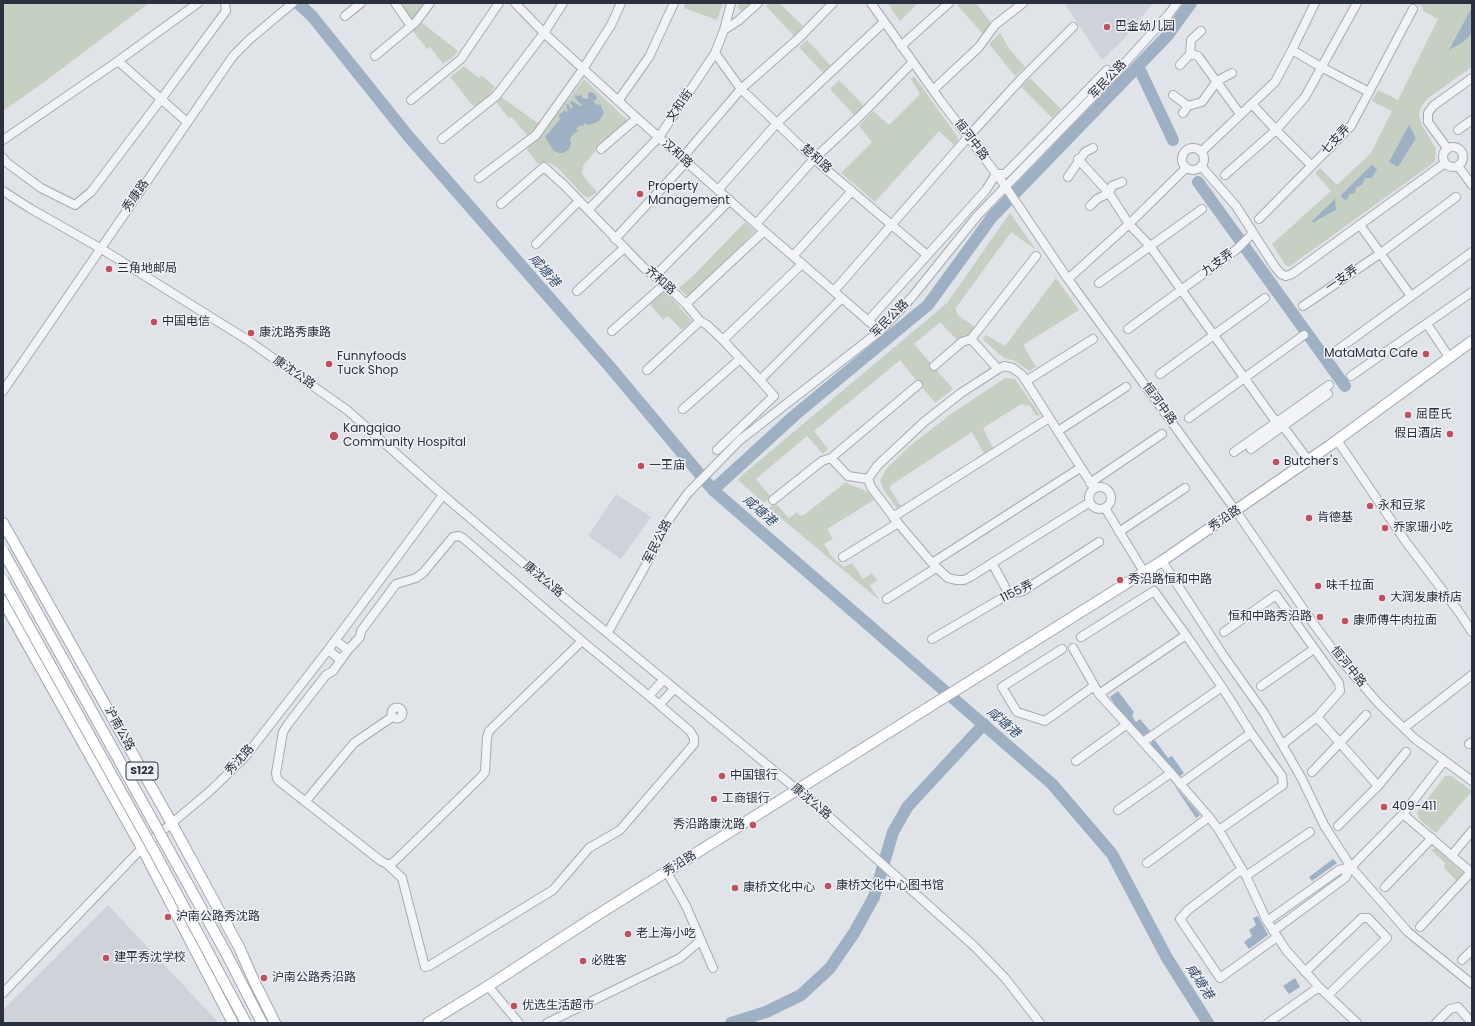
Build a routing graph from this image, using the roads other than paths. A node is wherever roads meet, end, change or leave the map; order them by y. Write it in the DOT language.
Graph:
graph roads {
  1 [pos="198,3"];
  2 [pos="225,3"];
  3 [pos="293,3"];
  4 [pos="362,3"];
  5 [pos="395,3"];
  6 [pos="430,3"];
  7 [pos="499,3"];
  8 [pos="514,3"];
  9 [pos="563,3"];
  10 [pos="621,3"];
  11 [pos="674,3"];
  12 [pos="731,3"];
  13 [pos="758,3"];
  14 [pos="833,3"];
  15 [pos="871,3"];
  16 [pos="949,3"];
  17 [pos="1024,3"];
  18 [pos="1177,3"];
  19 [pos="1315,3"];
  20 [pos="1357,3"];
  21 [pos="1413,9"];
  22 [pos="345,16"];
  23 [pos="884,22"];
  24 [pos="411,26"];
  25 [pos="1073,27"];
  26 [pos="724,30"];
  27 [pos="1201,31"];
  28 [pos="544,33"];
  29 [pos="901,46"];
  30 [pos="1292,50"];
  31 [pos="715,53"];
  32 [pos="1190,54"];
  33 [pos="375,56"];
  34 [pos="118,61"];
  35 [pos="913,62"];
  36 [pos="1180,65"];
  37 [pos="1321,67"];
  38 [pos="583,69"];
  39 [pos="1107,70"];
  40 [pos="1232,73"];
  41 [pos="1472,78"];
  42 [pos="1217,81"];
  43 [pos="741,89"];
  44 [pos="933,90"];
  45 [pos="1369,92"];
  46 [pos="1173,95"];
  47 [pos="161,100"];
  48 [pos="411,100"];
  49 [pos="618,101"];
  50 [pos="1252,104"];
  51 [pos="1188,106"];
  52 [pos="1183,113"];
  53 [pos="1240,114"];
  54 [pos="637,118"];
  55 [pos="1472,120"];
  56 [pos="187,122"];
  57 [pos="777,123"];
  58 [pos="1276,130"];
  59 [pos="1458,130"];
  60 [pos="659,137"];
  61 [pos="968,137"];
  62 [pos="442,139"];
  63 [pos="3,140"];
  64 [pos="1093,148"];
  65 [pos="1447,148"];
  66 [pos="601,149"];
  67 [pos="1201,152"];
  68 [pos="3,158"];
  69 [pos="814,159"];
  70 [pos="1079,159"];
  71 [pos="684,160"];
  72 [pos="1445,164"];
  73 [pos="1311,165"];
  74 [pos="1201,166"];
  75 [pos="1458,166"];
  76 [pos="1186,168"];
  77 [pos="996,174"];
  78 [pos="1225,175"];
  79 [pos="1068,177"];
  80 [pos="479,178"];
  81 [pos="1122,182"];
  82 [pos="1472,185"];
  83 [pos="1006,187"];
  84 [pos="718,190"];
  85 [pos="3,191"];
  86 [pos="852,191"];
  87 [pos="1109,193"];
  88 [pos="1456,197"];
  89 [pos="730,200"];
  90 [pos="579,201"];
  91 [pos="501,204"];
  92 [pos="1090,206"];
  93 [pos="1202,209"];
  94 [pos="588,210"];
  95 [pos="1259,219"];
  96 [pos="756,224"];
  97 [pos="892,224"];
  98 [pos="1129,224"];
  99 [pos="1360,225"];
  100 [pos="764,231"];
  101 [pos="1253,233"];
  102 [pos="615,239"];
  103 [pos="536,244"];
  104 [pos="1150,246"];
  105 [pos="100,248"];
  106 [pos="624,248"];
  107 [pos="1472,252"];
  108 [pos="1381,253"];
  109 [pos="927,255"];
  110 [pos="792,256"];
  111 [pos="1036,256"];
  112 [pos="802,264"];
  113 [pos="655,276"];
  114 [pos="1068,279"];
  115 [pos="1099,283"];
  116 [pos="664,284"];
  117 [pos="1181,290"];
  118 [pos="576,291"];
  119 [pos="834,291"];
  120 [pos="1472,292"];
  121 [pos="1411,296"];
  122 [pos="842,298"];
  123 [pos="1266,298"];
  124 [pos="686,304"];
  125 [pos="1303,306"];
  126 [pos="700,321"];
  127 [pos="868,321"];
  128 [pos="1427,324"];
  129 [pos="1128,329"];
  130 [pos="612,331"];
  131 [pos="880,331"];
  132 [pos="1214,335"];
  133 [pos="1304,335"];
  134 [pos="1093,338"];
  135 [pos="971,339"];
  136 [pos="723,340"];
  137 [pos="1472,341"];
  138 [pos="1336,351"];
  139 [pos="1449,357"];
  140 [pos="740,359"];
  141 [pos="934,366"];
  142 [pos="998,369"];
  143 [pos="647,370"];
  144 [pos="1160,374"];
  145 [pos="1351,376"];
  146 [pos="1245,378"];
  147 [pos="760,380"];
  148 [pos="1026,381"];
  149 [pos="918,385"];
  150 [pos="1329,385"];
  151 [pos="1126,387"];
  152 [pos="3,391"];
  153 [pos="1328,394"];
  154 [pos="683,409"];
  155 [pos="1049,418"];
  156 [pos="1189,418"];
  157 [pos="1280,424"];
  158 [pos="1058,431"];
  159 [pos="1162,434"];
  160 [pos="1337,440"];
  161 [pos="1251,449"];
  162 [pos="717,450"];
  163 [pos="1234,452"];
  164 [pos="831,458"];
  165 [pos="1308,460"];
  166 [pos="1080,468"];
  167 [pos="868,479"];
  168 [pos="1092,486"];
  169 [pos="1185,488"];
  170 [pos="443,495"];
  171 [pos="773,500"];
  172 [pos="1090,502"];
  173 [pos="1105,508"];
  174 [pos="1236,511"];
  175 [pos="896,520"];
  176 [pos="3,523"];
  177 [pos="1119,532"];
  178 [pos="1099,542"];
  179 [pos="3,551"];
  180 [pos="843,557"];
  181 [pos="1162,561"];
  182 [pos="992,562"];
  183 [pos="934,566"];
  184 [pos="1144,572"];
  185 [pos="3,580"];
  186 [pos="1010,594"];
  187 [pos="886,599"];
  188 [pos="3,601"];
  189 [pos="608,632"];
  190 [pos="1224,632"];
  191 [pos="1472,632"];
  192 [pos="1186,635"];
  193 [pos="1081,638"];
  194 [pos="932,639"];
  195 [pos="335,640"];
  196 [pos="582,641"];
  197 [pos="1073,648"];
  198 [pos="1062,649"];
  199 [pos="1314,649"];
  200 [pos="328,650"];
  201 [pos="348,650"];
  202 [pos="341,660"];
  203 [pos="1472,675"];
  204 [pos="663,680"];
  205 [pos="1094,686"];
  206 [pos="1261,686"];
  207 [pos="1222,687"];
  208 [pos="674,688"];
  209 [pos="1099,694"];
  210 [pos="650,696"];
  211 [pos="660,704"];
  212 [pos="1366,715"];
  213 [pos="392,716"];
  214 [pos="1318,716"];
  215 [pos="1126,725"];
  216 [pos="1404,728"];
  217 [pos="1251,733"];
  218 [pos="1143,742"];
  219 [pos="1340,742"];
  220 [pos="1283,744"];
  221 [pos="1406,752"];
  222 [pos="1076,760"];
  223 [pos="1444,761"];
  224 [pos="1312,772"];
  225 [pos="1171,773"];
  226 [pos="1472,780"];
  227 [pos="1180,784"];
  228 [pos="1378,786"];
  229 [pos="798,790"];
  230 [pos="305,802"];
  231 [pos="1118,810"];
  232 [pos="1403,814"];
  233 [pos="1209,817"];
  234 [pos="171,822"];
  235 [pos="1338,826"];
  236 [pos="1219,830"];
  237 [pos="1472,831"];
  238 [pos="1310,832"];
  239 [pos="1432,838"];
  240 [pos="142,848"];
  241 [pos="1452,856"];
  242 [pos="1147,863"];
  243 [pos="387,864"];
  244 [pos="1351,867"];
  245 [pos="666,872"];
  246 [pos="1244,872"];
  247 [pos="1471,872"];
  248 [pos="1384,887"];
  249 [pos="1267,921"];
  250 [pos="1420,927"];
  251 [pos="1275,934"];
  252 [pos="700,941"];
  253 [pos="1472,950"];
  254 [pos="1462,960"];
  255 [pos="713,968"];
  256 [pos="1305,972"];
  257 [pos="1472,984"];
  258 [pos="488,986"];
  259 [pos="1319,987"];
  260 [pos="3,993"];
  261 [pos="1328,994"];
  262 [pos="233,1023"];
  263 [pos="246,1023"];
  264 [pos="262,1023"];
  265 [pos="275,1023"];
  266 [pos="428,1023"];
  267 [pos="519,1023"];
  268 [pos="547,1023"];
  269 [pos="1040,1023"];
  270 [pos="1268,1023"];
  271 [pos="1357,1023"];
  272 [pos="1436,1023"];
  273 [pos="1472,1023"];
  1 -- 34 [label="street"];
  2 -- 47 [label="street"];
  3 -- 56 [label="street, 秀康路"];
  4 -- 22 [label="street"];
  5 -- 24 [label="street"];
  6 -- 24 [label="street"];
  7 -- 48 [label="street"];
  8 -- 28 [label="street, 汉和路"];
  9 -- 28 [label="street"];
  10 -- 38 [label="street"];
  11 -- 49 [label="street"];
  12 -- 26 [label="street, 文和街"];
  13 -- 26 [label="street"];
  14 -- 43 [label="street"];
  15 -- 23 [label="street, 恒河中路"];
  16 -- 29 [label="street"];
  17 -- 44 [label="street"];
  18 -- 83 [label="street, 军民公路"];
  19 -- 30 [label="street"];
  20 -- 37 [label="street"];
  21 -- 45 [label="street, 七支弄"];
  23 -- 29 [label="street, 恒河中路"];
  23 -- 57 [label="street"];
  24 -- 33 [label="street"];
  25 -- 61 [label="street"];
  26 -- 31 [label="street, 文和街"];
  27 -- 32 [label="street"];
  28 -- 38 [label="street, 汉和路"];
  28 -- 62 [label="street"];
  29 -- 35 [label="street, 恒河中路"];
  30 -- 37 [label="street"];
  30 -- 50 [label="street"];
  31 -- 43 [label="street, 楚和路"];
  31 -- 60 [label="street, 文和街"];
  32 -- 36 [label="street"];
  32 -- 42 [label="street"];
  34 -- 47 [label="street"];
  34 -- 63 [label="street"];
  35 -- 44 [label="street, 恒河中路"];
  35 -- 69 [label="street"];
  37 -- 45 [label="street"];
  37 -- 58 [label="street"];
  38 -- 49 [label="street, 汉和路"];
  38 -- 80 [label="street"];
  39 -- 77 [label="street"];
  40 -- 42 [label="street"];
  41 -- 65 [label="street"];
  42 -- 51 [label="street"];
  42 -- 53 [label="street"];
  43 -- 57 [label="street, 楚和路"];
  43 -- 71 [label="street"];
  44 -- 61 [label="street, 恒河中路"];
  45 -- 73 [label="street, 七支弄"];
  46 -- 51 [label="street"];
  47 -- 56 [label="street"];
  47 -- 68 [label="street"];
  49 -- 54 [label="street, 汉和路"];
  50 -- 53 [label="street"];
  50 -- 58 [label="street, 七支弄"];
  51 -- 52 [label="street"];
  53 -- 67 [label="street"];
  54 -- 60 [label="street, 汉和路"];
  54 -- 66 [label="street"];
  55 -- 59 [label="street"];
  56 -- 105 [label="street, 秀康路"];
  57 -- 69 [label="street, 楚和路"];
  57 -- 84 [label="street"];
  58 -- 73 [label="street, 七支弄"];
  58 -- 78 [label="street"];
  60 -- 71 [label="street, 汉和路"];
  60 -- 94 [label="street, 文和街"];
  61 -- 77 [label="street, 恒河中路"];
  61 -- 97 [label="street"];
  64 -- 70 [label="street"];
  65 -- 72 [label="street"];
  65 -- 75 [label="street"];
  67 -- 74 [label="street"];
  67 -- 76 [label="street"];
  69 -- 86 [label="street, 楚和路"];
  69 -- 96 [label="street"];
  70 -- 79 [label="street"];
  70 -- 87 [label="street"];
  71 -- 84 [label="street, 汉和路"];
  71 -- 102 [label="street"];
  72 -- 75 [label="street"];
  72 -- 99 [label="street"];
  73 -- 95 [label="street, 七支弄"];
  74 -- 76 [label="street"];
  74 -- 101 [label="street"];
  75 -- 82 [label="street"];
  76 -- 98 [label="street"];
  77 -- 83 [label="street, 恒河中路"];
  77 -- 109 [label="street"];
  81 -- 87 [label="street"];
  83 -- 114 [label="street, 恒河中路"];
  83 -- 131 [label="street, 军民公路"];
  84 -- 89 [label="street, 汉和路"];
  85 -- 105 [label="street, 康沈公路"];
  86 -- 97 [label="street, 楚和路"];
  86 -- 110 [label="street"];
  87 -- 92 [label="street"];
  87 -- 98 [label="street"];
  88 -- 108 [label="street, 一支弄"];
  89 -- 96 [label="street, 汉和路"];
  89 -- 113 [label="street"];
  90 -- 91 [label="street, 齐和路"];
  90 -- 94 [label="street, 齐和路"];
  90 -- 103 [label="street"];
  93 -- 104 [label="street"];
  94 -- 102 [label="street, 齐和路"];
  96 -- 100 [label="street, 汉和路"];
  97 -- 109 [label="street, 楚和路"];
  97 -- 119 [label="street"];
  98 -- 104 [label="street"];
  98 -- 114 [label="street"];
  99 -- 101 [label="street"];
  99 -- 108 [label="street"];
  100 -- 110 [label="street, 汉和路"];
  100 -- 124 [label="street"];
  101 -- 117 [label="street, 九支弄"];
  102 -- 106 [label="street, 齐和路"];
  104 -- 115 [label="street"];
  104 -- 117 [label="street"];
  105 -- 152 [label="street, 秀康路"];
  105 -- 170 [label="street, 康沈公路"];
  106 -- 113 [label="street, 齐和路"];
  106 -- 118 [label="street"];
  107 -- 121 [label="street"];
  108 -- 121 [label="street"];
  108 -- 125 [label="street, 一支弄"];
  109 -- 127 [label="street"];
  110 -- 112 [label="street, 汉和路"];
  111 -- 135 [label="street"];
  112 -- 119 [label="street, 汉和路"];
  112 -- 136 [label="street"];
  113 -- 116 [label="street, 齐和路"];
  114 -- 174 [label="street, 恒河中路"];
  116 -- 124 [label="street, 齐和路"];
  116 -- 130 [label="street"];
  117 -- 129 [label="street, 九支弄"];
  117 -- 132 [label="street"];
  119 -- 122 [label="street, 汉和路"];
  120 -- 128 [label="street"];
  121 -- 138 [label="street"];
  122 -- 127 [label="street, 汉和路"];
  122 -- 147 [label="street"];
  123 -- 132 [label="street"];
  124 -- 126 [label="street, 齐和路"];
  126 -- 136 [label="street, 齐和路"];
  126 -- 143 [label="street"];
  127 -- 131 [label="street, 汉和路"];
  128 -- 139 [label="street"];
  128 -- 145 [label="street"];
  131 -- 189 [label="street, 军民公路"];
  132 -- 144 [label="street"];
  132 -- 146 [label="street"];
  133 -- 146 [label="street"];
  134 -- 148 [label="street"];
  135 -- 141 [label="street"];
  135 -- 142 [label="street"];
  136 -- 140 [label="street, 齐和路"];
  137 -- 139 [label="main road, 秀沿路"];
  139 -- 160 [label="main road, 秀沿路"];
  140 -- 147 [label="street, 齐和路"];
  140 -- 154 [label="street"];
  142 -- 148 [label="street"];
  142 -- 167 [label="street"];
  146 -- 156 [label="street"];
  146 -- 157 [label="street"];
  147 -- 162 [label="street, 齐和路"];
  148 -- 155 [label="street"];
  149 -- 164 [label="street"];
  150 -- 157 [label="street"];
  151 -- 158 [label="street"];
  153 -- 157 [label="street"];
  155 -- 158 [label="street"];
  155 -- 175 [label="street"];
  157 -- 161 [label="street"];
  157 -- 163 [label="street"];
  157 -- 165 [label="street"];
  158 -- 166 [label="street"];
  159 -- 168 [label="street"];
  160 -- 165 [label="main road, 秀沿路"];
  160 -- 191 [label="street"];
  164 -- 167 [label="street"];
  164 -- 171 [label="street"];
  165 -- 174 [label="main road, 秀沿路"];
  166 -- 168 [label="street"];
  166 -- 183 [label="street"];
  167 -- 175 [label="street"];
  168 -- 172 [label="street"];
  168 -- 173 [label="street"];
  169 -- 177 [label="street"];
  170 -- 189 [label="street, 康沈公路"];
  170 -- 195 [label="street, 秀沈路"];
  172 -- 173 [label="street"];
  172 -- 182 [label="street"];
  173 -- 177 [label="street"];
  174 -- 181 [label="main road, 秀沿路"];
  174 -- 216 [label="street, 恒河中路"];
  175 -- 180 [label="street"];
  175 -- 183 [label="street"];
  176 -- 234 [label="main road, 沪南公路 / S122"];
  177 -- 184 [label="street"];
  178 -- 186 [label="street, 1155弄"];
  179 -- 264 [label="main road, bridge"];
  181 -- 184 [label="main road, 秀沿路"];
  181 -- 220 [label="street"];
  182 -- 183 [label="street"];
  182 -- 186 [label="street"];
  183 -- 187 [label="street"];
  184 -- 229 [label="main road, 秀沿路"];
  185 -- 263 [label="main road, bridge"];
  186 -- 194 [label="street, 1155弄"];
  188 -- 240 [label="main road"];
  189 -- 204 [label="street, 康沈公路"];
  190 -- 199 [label="street"];
  192 -- 193 [label="street"];
  192 -- 207 [label="street"];
  192 -- 209 [label="street"];
  195 -- 200 [label="street, 秀沈路"];
  195 -- 201 [label="street"];
  196 -- 201 [label="street"];
  196 -- 210 [label="street"];
  196 -- 243 [label="street"];
  197 -- 205 [label="street"];
  198 -- 205 [label="street"];
  199 -- 206 [label="street"];
  199 -- 214 [label="street"];
  200 -- 202 [label="street"];
  200 -- 234 [label="street, 秀沈路"];
  201 -- 202 [label="street"];
  202 -- 230 [label="street"];
  203 -- 216 [label="street"];
  204 -- 208 [label="street, 康沈公路"];
  204 -- 210 [label="street"];
  205 -- 209 [label="street"];
  207 -- 217 [label="street"];
  207 -- 218 [label="street"];
  208 -- 211 [label="street"];
  208 -- 229 [label="street, 康沈公路"];
  209 -- 215 [label="street"];
  210 -- 211 [label="street"];
  211 -- 243 [label="street"];
  212 -- 219 [label="street"];
  213 -- 230 [label="street"];
  214 -- 219 [label="street"];
  214 -- 220 [label="street"];
  215 -- 218 [label="street"];
  215 -- 222 [label="street"];
  216 -- 223 [label="street, 恒河中路"];
  217 -- 227 [label="street"];
  217 -- 236 [label="street"];
  218 -- 225 [label="street"];
  219 -- 224 [label="street"];
  219 -- 228 [label="street"];
  220 -- 244 [label="street"];
  221 -- 228 [label="street"];
  223 -- 226 [label="street, 恒河中路"];
  223 -- 232 [label="street"];
  225 -- 227 [label="street"];
  225 -- 231 [label="street"];
  227 -- 233 [label="street"];
  228 -- 235 [label="street"];
  229 -- 245 [label="main road, 秀沿路"];
  229 -- 269 [label="street, 康沈公路"];
  230 -- 243 [label="street"];
  232 -- 239 [label="street"];
  232 -- 244 [label="street"];
  233 -- 236 [label="street"];
  233 -- 242 [label="street"];
  234 -- 240 [label="street, 秀沈路"];
  234 -- 265 [label="main road, 沪南公路 / S122"];
  236 -- 246 [label="street"];
  237 -- 241 [label="street"];
  238 -- 246 [label="street"];
  239 -- 241 [label="street"];
  239 -- 248 [label="street"];
  240 -- 260 [label="street, 秀沈路"];
  240 -- 262 [label="main road"];
  241 -- 247 [label="street"];
  244 -- 249 [label="street"];
  244 -- 251 [label="street"];
  244 -- 257 [label="street"];
  245 -- 252 [label="street"];
  245 -- 258 [label="main road, 秀沿路"];
  246 -- 249 [label="street"];
  246 -- 251 [label="street"];
  247 -- 250 [label="street"];
  249 -- 251 [label="street"];
  251 -- 256 [label="street"];
  252 -- 255 [label="street"];
  252 -- 268 [label="street"];
  253 -- 254 [label="street"];
  256 -- 259 [label="street"];
  256 -- 261 [label="street"];
  258 -- 266 [label="main road, 秀沿路"];
  258 -- 267 [label="street"];
  259 -- 261 [label="street"];
  259 -- 270 [label="street"];
  261 -- 271 [label="street"];
  272 -- 273 [label="street"];
}
